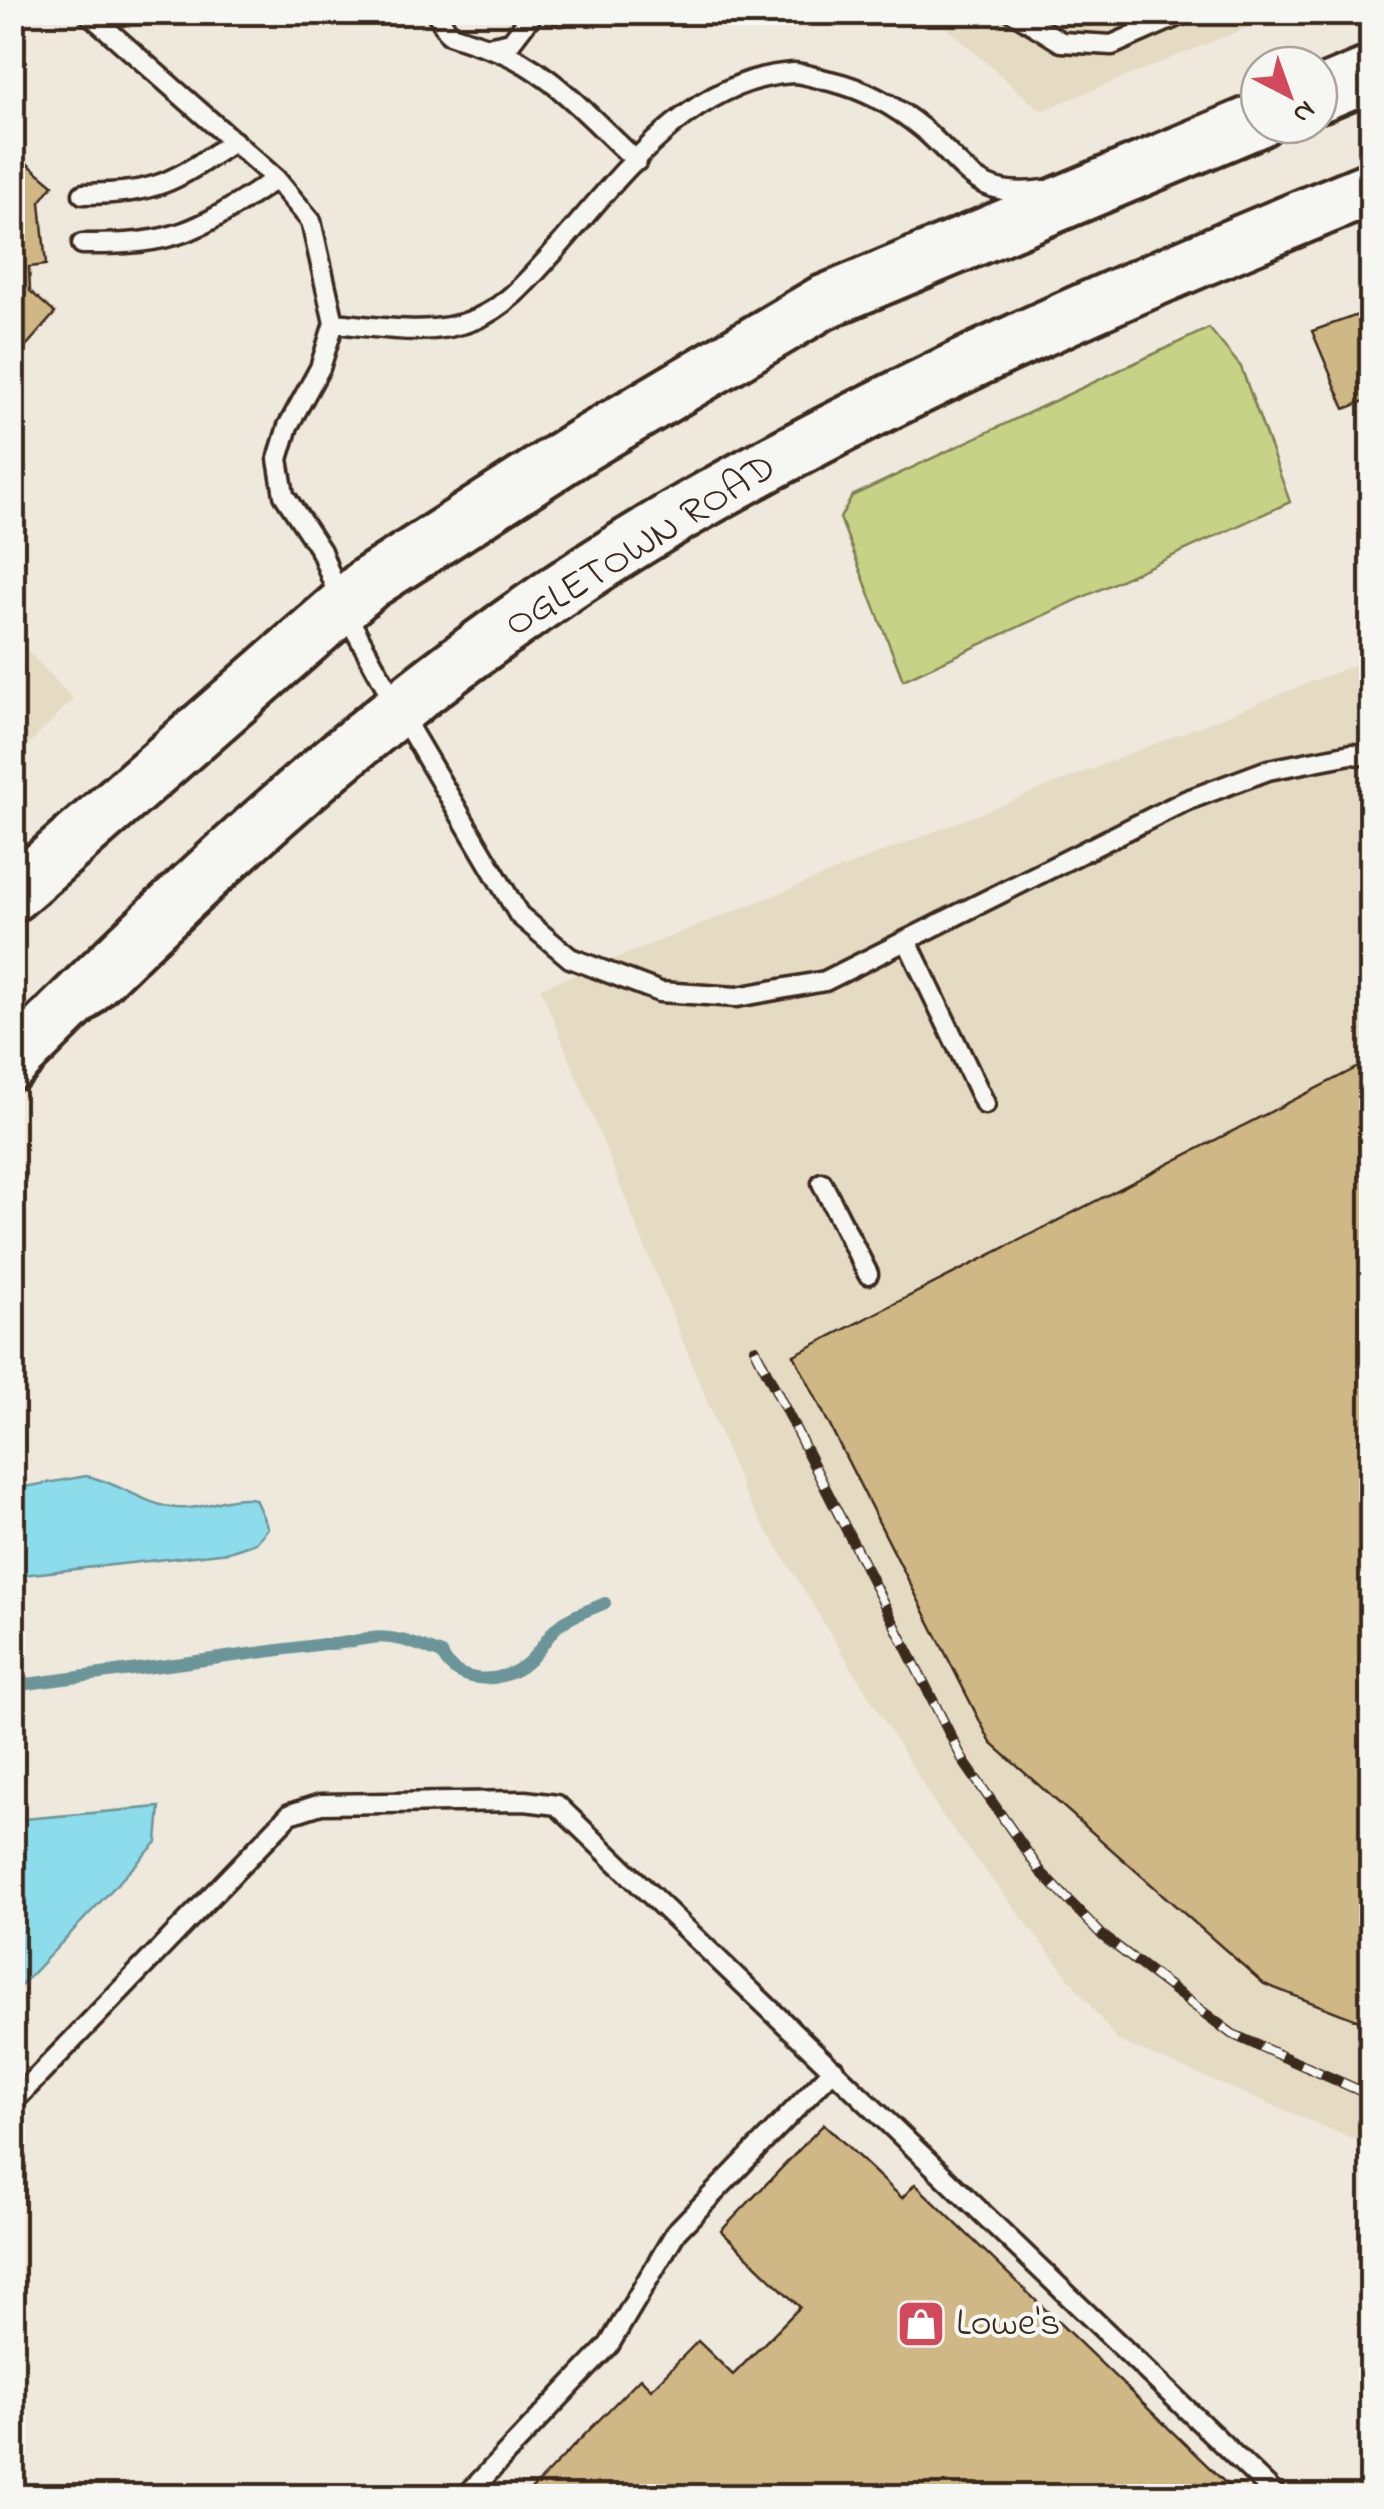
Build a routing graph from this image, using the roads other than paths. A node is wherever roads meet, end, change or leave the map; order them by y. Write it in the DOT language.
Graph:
graph roads {
  1 [pos="87,12"];
  2 [pos="436,12"];
  3 [pos="534,12"];
  4 [pos="1013,12"];
  5 [pos="1188,12"];
  6 [pos="487,47"];
  7 [pos="1372,73"];
  8 [pos="1339,87"];
  9 [pos="1239,128"];
  10 [pos="234,142"];
  11 [pos="638,161"];
  12 [pos="1160,161"];
  13 [pos="1372,167"];
  14 [pos="276,179"];
  15 [pos="1372,188"];
  16 [pos="83,194"];
  17 [pos="1296,219"];
  18 [pos="82,244"];
  19 [pos="334,322"];
  20 [pos="342,606"];
  21 [pos="398,709"];
  22 [pos="1372,756"];
  23 [pos="12,895"];
  24 [pos="907,941"];
  25 [pos="12,1063"];
  26 [pos="985,1104"];
  27 [pos="822,1183"];
  28 [pos="868,1274"];
  29 [pos="834,2069"];
  30 [pos="12,2103"];
  31 [pos="466,2496"];
  32 [pos="1277,2496"];
  1 -- 10 [label="lane"];
  2 -- 6 [label="lane"];
  3 -- 6 [label="lane"];
  4 -- 5 [label="lane"];
  6 -- 11 [label="lane"];
  7 -- 8 [label="main road"];
  9 -- 12 [label="main road"];
  10 -- 14 [label="lane"];
  10 -- 16 [label="lane"];
  11 -- 12 [label="lane"];
  11 -- 19 [label="lane"];
  12 -- 20 [label="main road"];
  13 -- 17 [label="main road"];
  14 -- 18 [label="lane"];
  14 -- 19 [label="lane"];
  15 -- 17 [label="main road, OGLETOWN ROAD"];
  17 -- 21 [label="main road, OGLETOWN ROAD"];
  19 -- 20 [label="lane"];
  20 -- 21 [label="lane"];
  20 -- 23 [label="main road"];
  21 -- 24 [label="lane"];
  21 -- 25 [label="main road, OGLETOWN ROAD"];
  22 -- 24 [label="lane"];
  24 -- 26 [label="lane"];
  27 -- 28 [label="lane"];
  29 -- 30 [label="lane"];
  29 -- 31 [label="lane"];
  29 -- 32 [label="lane"];
}
